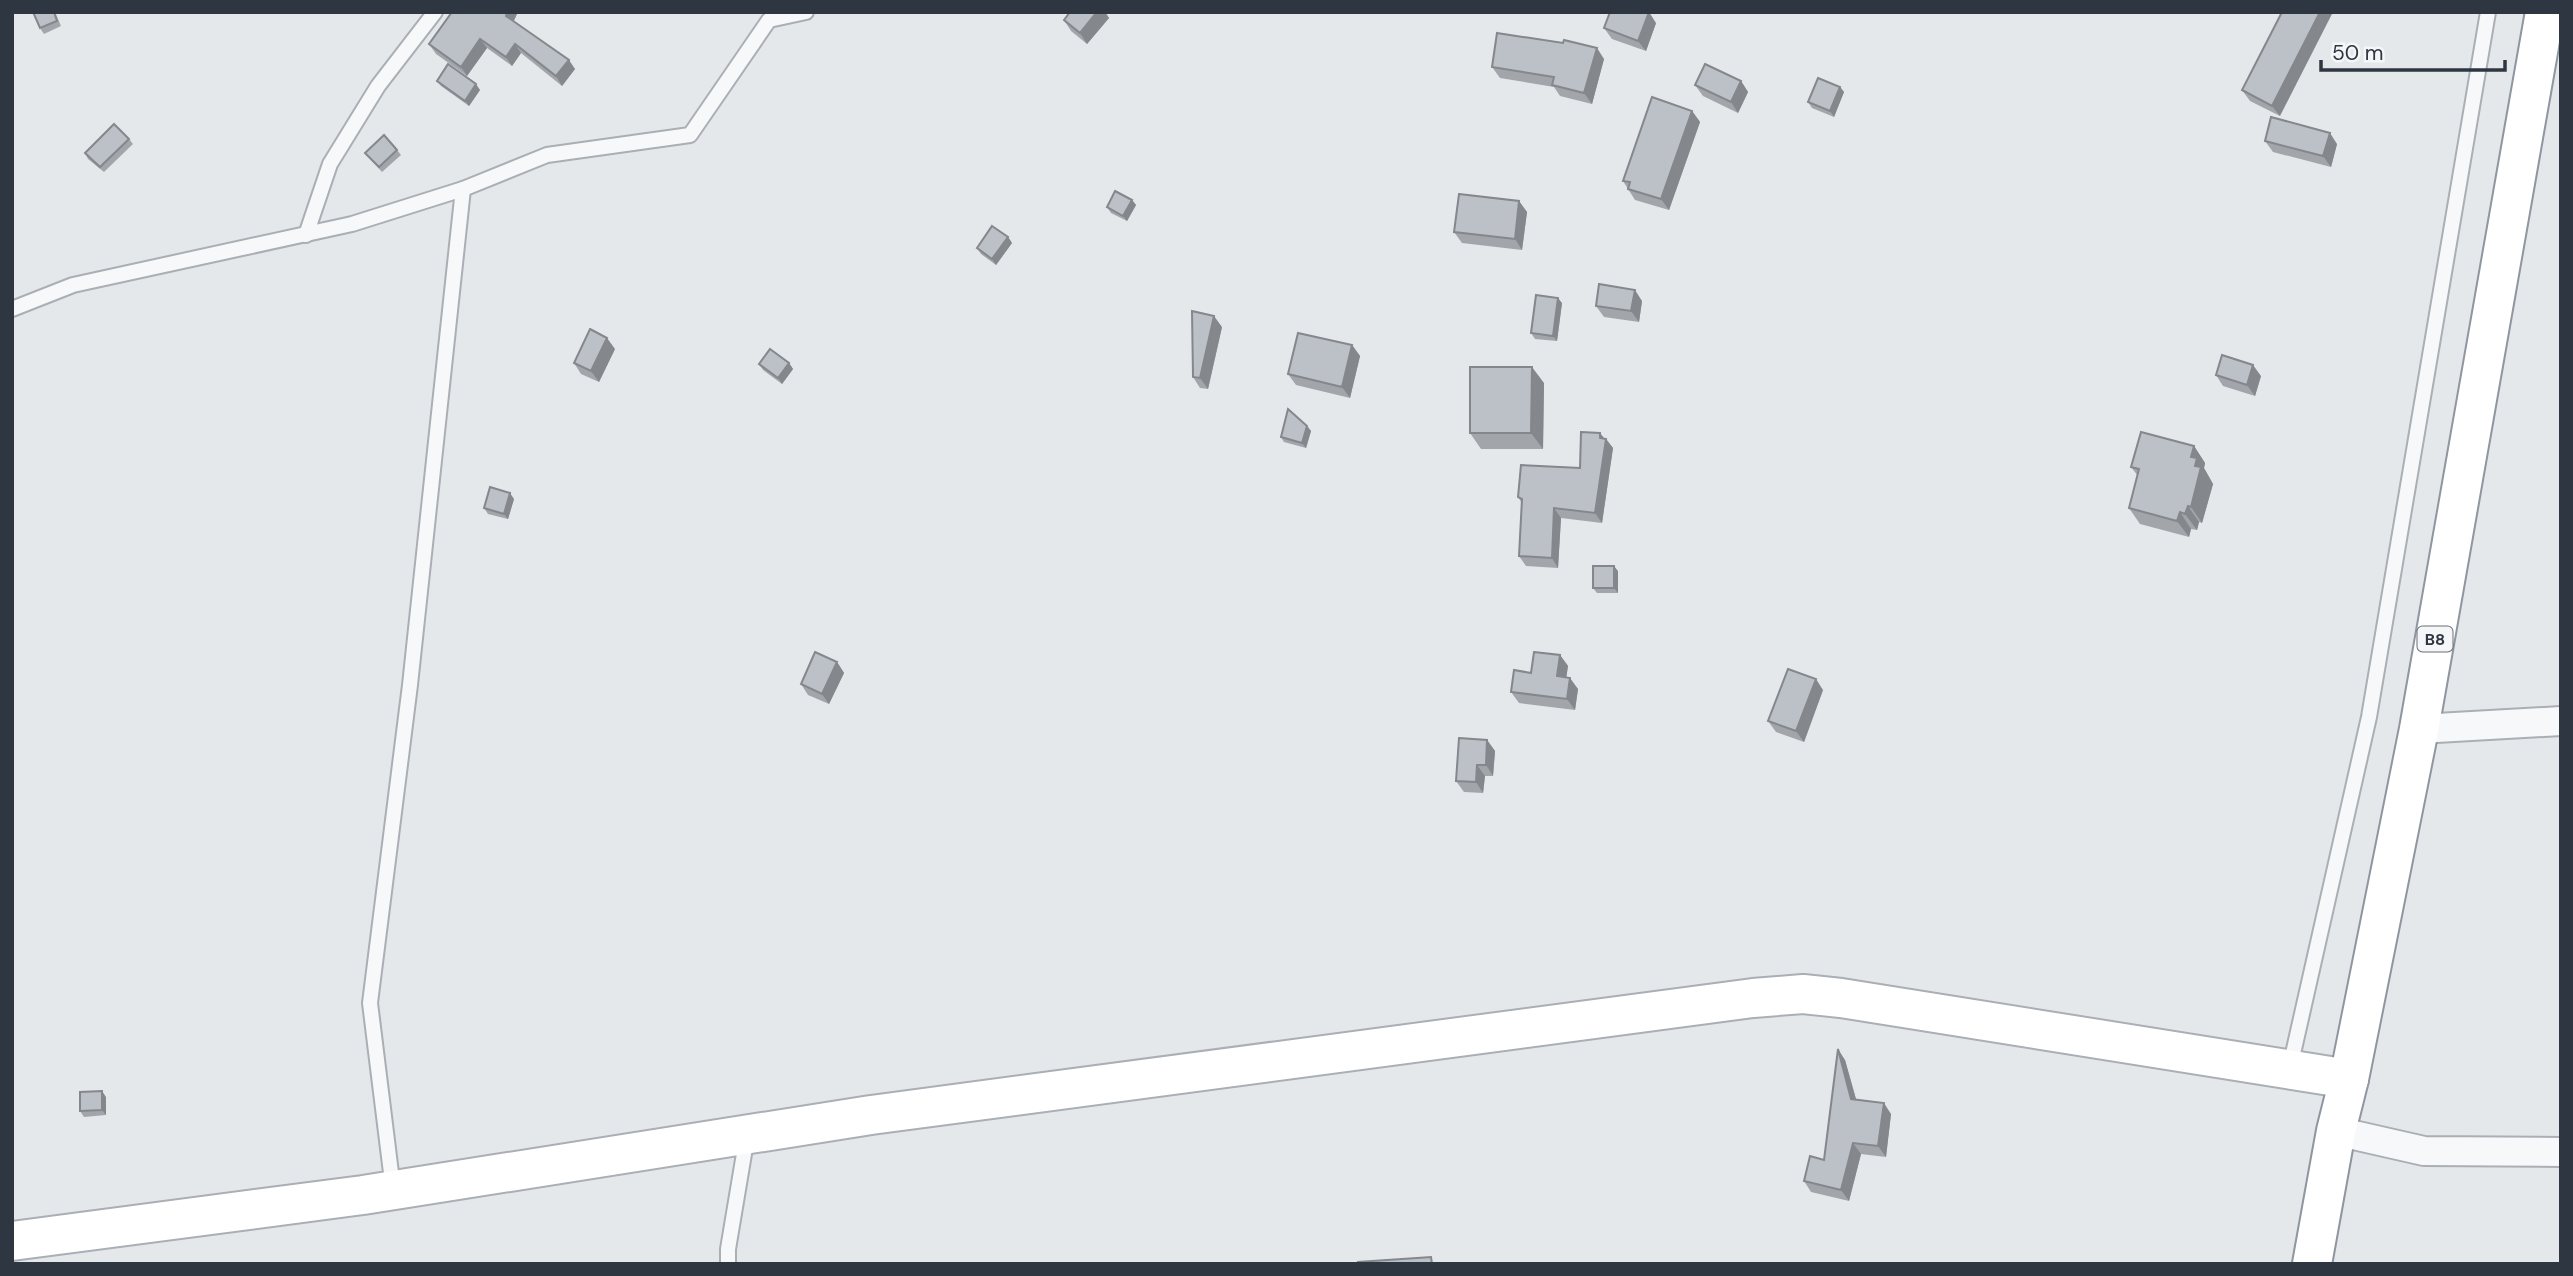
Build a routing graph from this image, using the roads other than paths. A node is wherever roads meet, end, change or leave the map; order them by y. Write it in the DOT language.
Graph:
graph roads {
  1 [pos="435,12"];
  2 [pos="806,12"];
  3 [pos="2488,12"];
  4 [pos="2545,12"];
  5 [pos="463,189"];
  6 [pos="306,235"];
  7 [pos="12,309"];
  8 [pos="2561,721"];
  9 [pos="2419,729"];
  10 [pos="2289,1070"];
  11 [pos="2349,1079"];
  12 [pos="2336,1131"];
  13 [pos="747,1134"];
  14 [pos="2561,1152"];
  15 [pos="393,1190"];
  16 [pos="12,1241"];
  17 [pos="728,1264"];
  18 [pos="2312,1264"];
  1 -- 6 [label="lane"];
  2 -- 5 [label="lane"];
  3 -- 10 [label="lane"];
  4 -- 9 [label="main road, B8"];
  5 -- 6 [label="lane"];
  5 -- 15 [label="lane"];
  6 -- 7 [label="lane"];
  8 -- 9 [label="street"];
  9 -- 11 [label="main road, B8"];
  10 -- 11 [label="main road"];
  10 -- 13 [label="main road"];
  11 -- 12 [label="main road, B8"];
  12 -- 14 [label="street"];
  12 -- 18 [label="main road, B8"];
  13 -- 15 [label="main road"];
  13 -- 17 [label="lane"];
  15 -- 16 [label="main road"];
}
